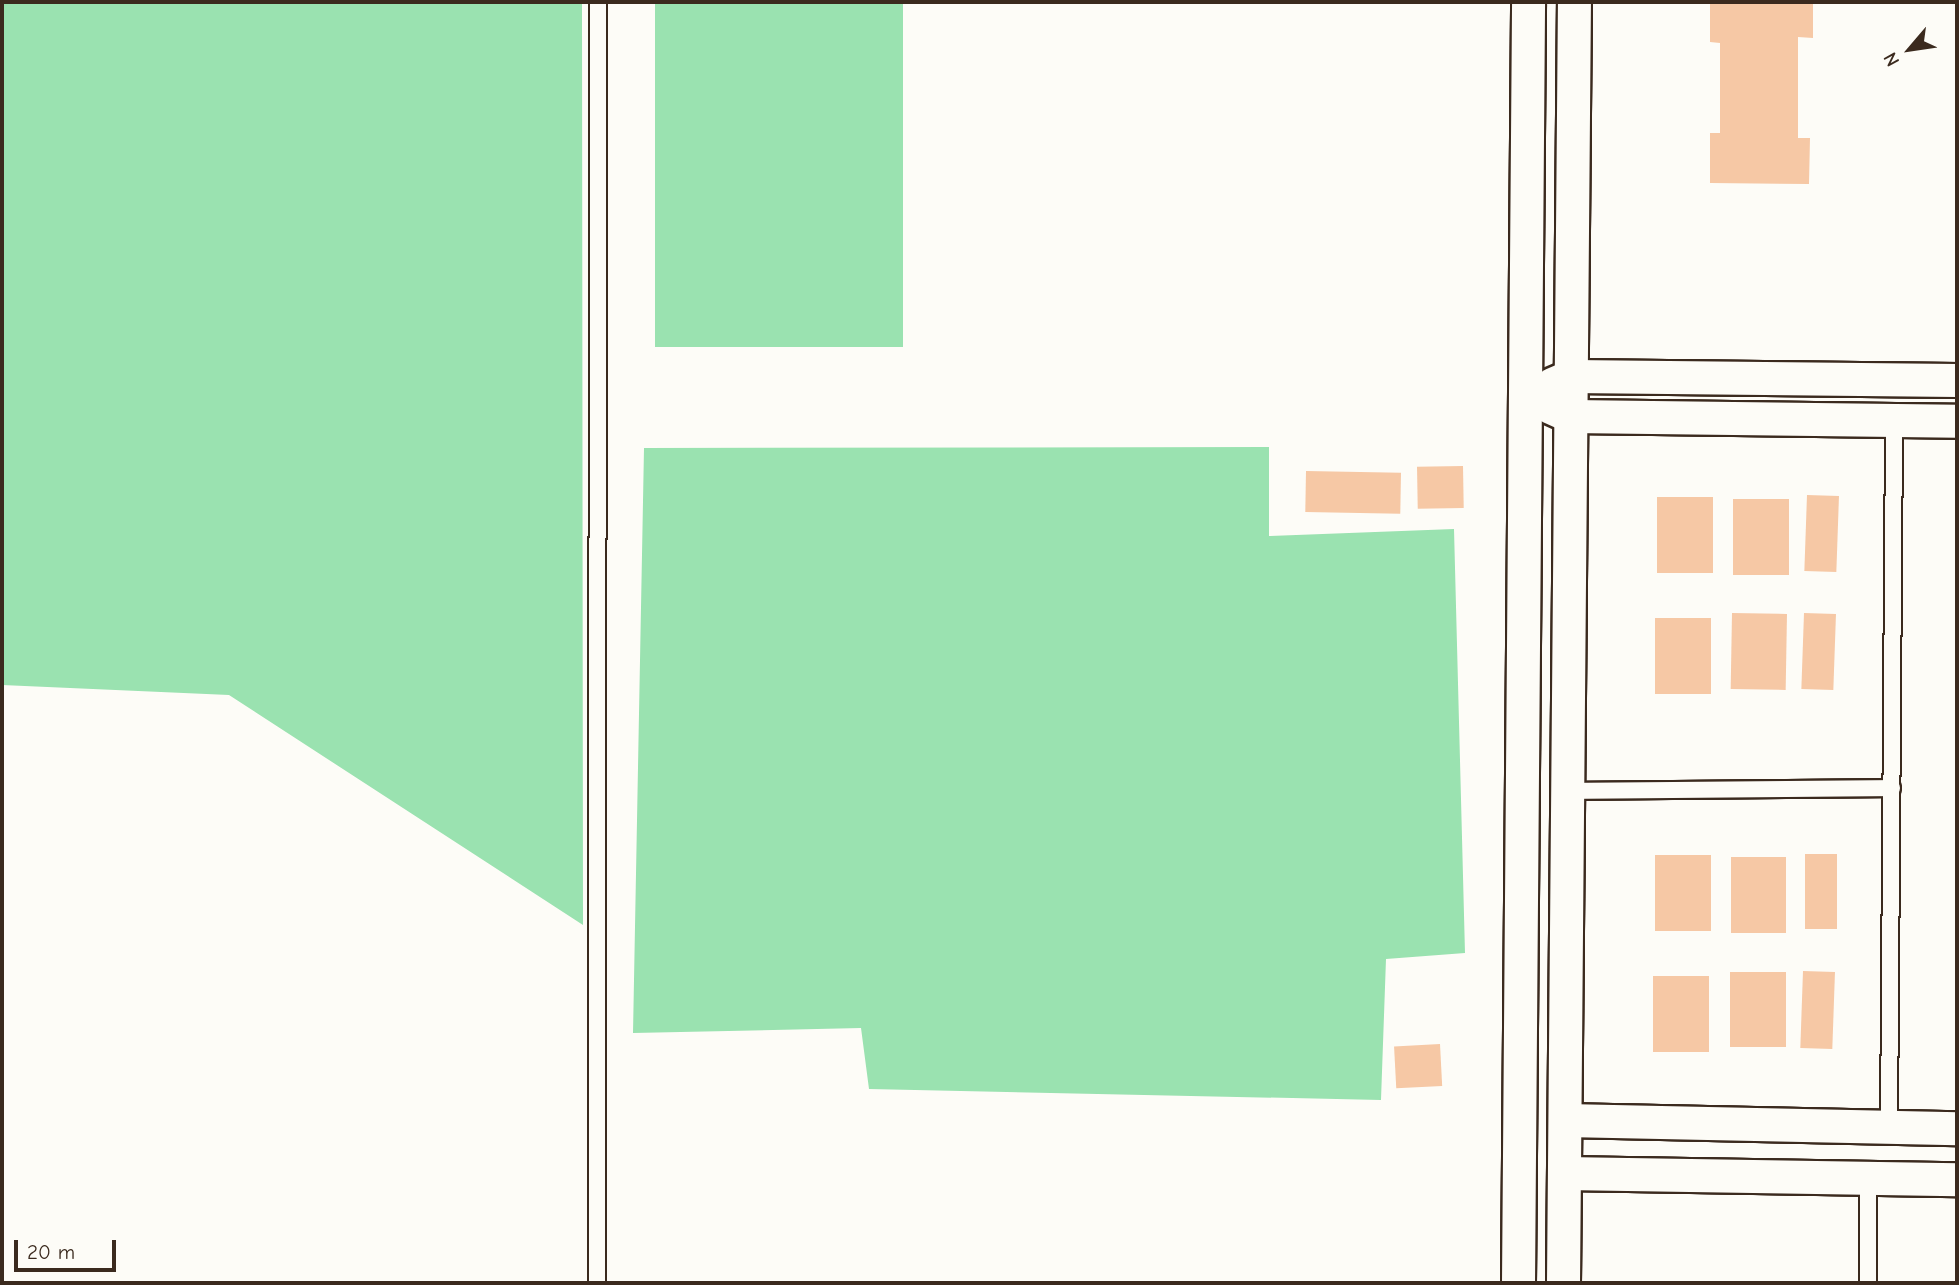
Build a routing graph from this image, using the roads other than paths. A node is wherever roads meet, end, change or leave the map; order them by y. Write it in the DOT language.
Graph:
graph roads {
  1 [pos="598,2"];
  2 [pos="1528,2"];
  3 [pos="1574,2"];
  4 [pos="1571,376"];
  5 [pos="1957,380"];
  6 [pos="1525,395"];
  7 [pos="1570,416"];
  8 [pos="1894,420"];
  9 [pos="1957,421"];
  10 [pos="1892,788"];
  11 [pos="1567,790"];
  12 [pos="1564,1121"];
  13 [pos="1889,1127"];
  14 [pos="1957,1128"];
  15 [pos="1564,1173"];
  16 [pos="1868,1178"];
  17 [pos="1957,1179"];
  18 [pos="597,1283"];
  19 [pos="1518,1283"];
  20 [pos="1563,1283"];
  21 [pos="1868,1283"];
  1 -- 18 [label="lane"];
  2 -- 6 [label="street"];
  3 -- 4 [label="street"];
  4 -- 5 [label="street"];
  4 -- 6 [label="street"];
  4 -- 7 [label="street"];
  6 -- 7 [label="street"];
  6 -- 19 [label="street"];
  7 -- 8 [label="street"];
  7 -- 11 [label="street"];
  8 -- 9 [label="street"];
  8 -- 10 [label="lane"];
  10 -- 11 [label="lane"];
  10 -- 13 [label="lane"];
  11 -- 12 [label="street"];
  12 -- 13 [label="street"];
  12 -- 15 [label="street"];
  13 -- 14 [label="street"];
  15 -- 16 [label="street"];
  15 -- 20 [label="street"];
  16 -- 17 [label="street"];
  16 -- 21 [label="lane"];
}
